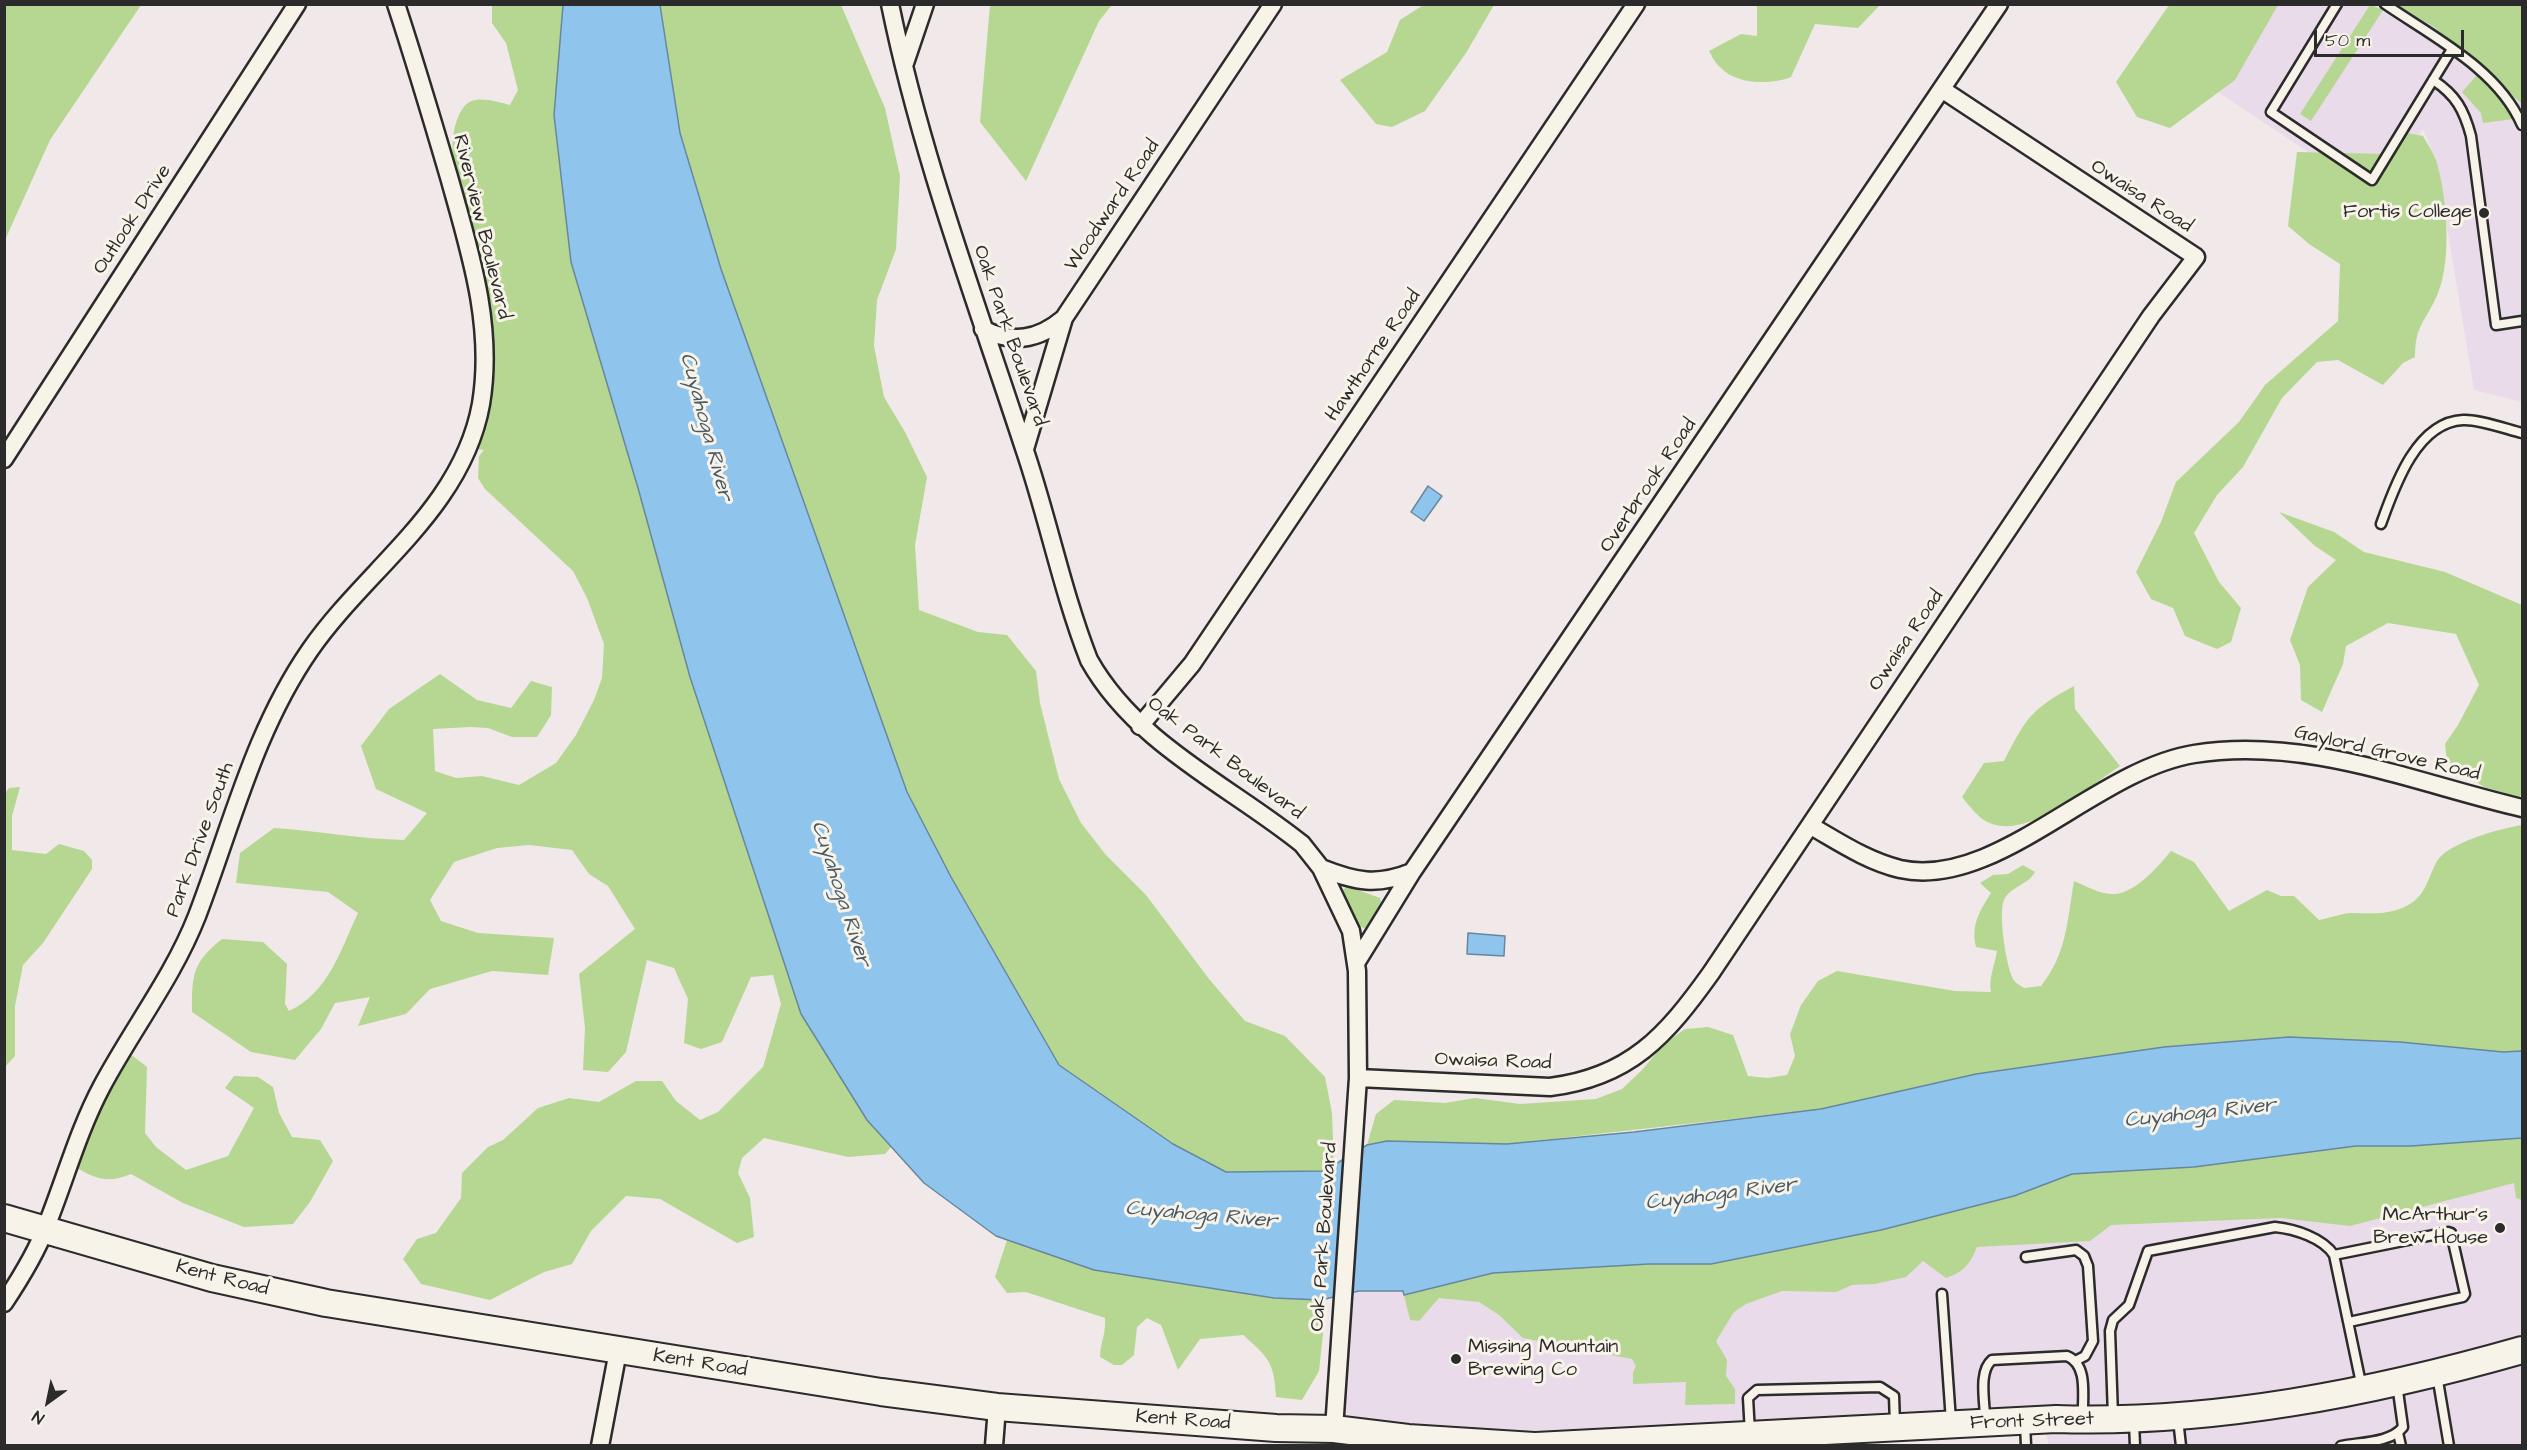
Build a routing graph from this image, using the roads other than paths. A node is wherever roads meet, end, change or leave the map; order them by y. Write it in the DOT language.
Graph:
graph roads {
  1 [pos="297,4"];
  2 [pos="396,4"];
  3 [pos="890,4"];
  4 [pos="925,4"];
  5 [pos="1273,4"];
  6 [pos="1636,4"];
  7 [pos="1999,4"];
  8 [pos="2337,4"];
  9 [pos="2385,4"];
  10 [pos="2452,49"];
  11 [pos="904,66"];
  12 [pos="2433,80"];
  13 [pos="1943,90"];
  14 [pos="2523,125"];
  15 [pos="1064,318"];
  16 [pos="2523,321"];
  17 [pos="983,329"];
  18 [pos="2523,433"];
  19 [pos="1025,449"];
  20 [pos="4,459"];
  21 [pos="443,494"];
  22 [pos="2381,524"];
  23 [pos="1140,726"];
  24 [pos="2523,808"];
  25 [pos="1810,826"];
  26 [pos="1321,868"];
  27 [pos="1412,872"];
  28 [pos="1356,963"];
  29 [pos="1358,1078"];
  30 [pos="4,1218"];
  31 [pos="45,1230"];
  32 [pos="2334,1255"];
  33 [pos="2026,1257"];
  34 [pos="1942,1294"];
  35 [pos="4,1303"];
  36 [pos="2349,1322"];
  37 [pos="2523,1350"];
  38 [pos="618,1351"];
  39 [pos="2077,1360"];
  40 [pos="2437,1374"];
  41 [pos="2397,1383"];
  42 [pos="2363,1391"];
  43 [pos="997,1407"];
  44 [pos="2178,1414"];
  45 [pos="2123,1419"];
  46 [pos="2083,1420"];
  47 [pos="1985,1422"];
  48 [pos="1951,1424"];
  49 [pos="1896,1427"];
  50 [pos="1334,1429"];
  51 [pos="2025,1433"];
  52 [pos="2398,1433"];
  53 [pos="1750,1435"];
  54 [pos="1789,1439"];
  55 [pos="1712,1441"];
  56 [pos="1406,1442"];
  57 [pos="600,1446"];
  58 [pos="994,1446"];
  59 [pos="1535,1446"];
  60 [pos="2135,1446"];
  61 [pos="2181,1446"];
  62 [pos="2341,1446"];
  63 [pos="2401,1446"];
  64 [pos="2449,1446"];
  1 -- 20 [label="street, Outlook Drive"];
  2 -- 21 [label="street, Riverview Boulevard"];
  3 -- 11 [label="street, Oak Park Boulevard"];
  4 -- 11 [label="street"];
  5 -- 15 [label="street, Woodward Road"];
  6 -- 23 [label="street, Hawthorne Road"];
  7 -- 13 [label="street, Overbrook Road"];
  8 -- 12 [label="lane"];
  9 -- 10 [label="lane"];
  10 -- 12 [label="lane"];
  10 -- 14 [label="lane"];
  11 -- 17 [label="street, Oak Park Boulevard"];
  12 -- 16 [label="lane"];
  13 -- 25 [label="street, Owaisa Road"];
  13 -- 27 [label="street, Overbrook Road"];
  15 -- 17 [label="street"];
  15 -- 19 [label="street, Woodward Road"];
  17 -- 19 [label="street, Oak Park Boulevard"];
  18 -- 22 [label="lane"];
  19 -- 23 [label="street, Oak Park Boulevard"];
  21 -- 31 [label="street, Park Drive South"];
  23 -- 26 [label="street, Oak Park Boulevard"];
  24 -- 25 [label="street, Gaylord Grove Road"];
  25 -- 29 [label="street, Owaisa Road"];
  26 -- 27 [label="street"];
  26 -- 28 [label="street, Oak Park Boulevard"];
  27 -- 28 [label="street, Overbrook Road"];
  28 -- 29 [label="street, Oak Park Boulevard"];
  29 -- 50 [label="street, Oak Park Boulevard"];
  30 -- 31 [label="main road, Kent Road"];
  31 -- 35 [label="street, Park Drive South"];
  31 -- 38 [label="main road, Kent Road"];
  32 -- 36 [label="lane"];
  32 -- 36 [label="lane"];
  32 -- 45 [label="lane"];
  33 -- 39 [label="lane"];
  34 -- 48 [label="lane"];
  36 -- 42 [label="lane"];
  37 -- 40 [label="main road, Front Street"];
  38 -- 43 [label="main road, Kent Road"];
  38 -- 57 [label="street"];
  39 -- 46 [label="lane"];
  39 -- 47 [label="lane"];
  40 -- 41 [label="main road, Front Street"];
  40 -- 64 [label="lane"];
  41 -- 42 [label="main road, Front Street"];
  41 -- 52 [label="lane"];
  42 -- 44 [label="main road, Front Street"];
  43 -- 50 [label="main road, Kent Road"];
  43 -- 58 [label="street"];
  44 -- 45 [label="main road, Front Street"];
  44 -- 61 [label="lane"];
  45 -- 46 [label="main road, Front Street"];
  45 -- 60 [label="lane"];
  46 -- 51 [label="main road, Front Street"];
  47 -- 48 [label="main road, Front Street"];
  47 -- 51 [label="main road, Front Street"];
  48 -- 49 [label="main road, Front Street"];
  49 -- 53 [label="lane"];
  49 -- 54 [label="main road, Front Street"];
  50 -- 56 [label="main road, Kent Road"];
  52 -- 62 [label="lane"];
  52 -- 63 [label="lane"];
  53 -- 54 [label="main road, Front Street"];
  53 -- 55 [label="main road, Front Street"];
  55 -- 59 [label="main road, Front Street"];
  56 -- 59 [label="main road, Front Street"];
}
